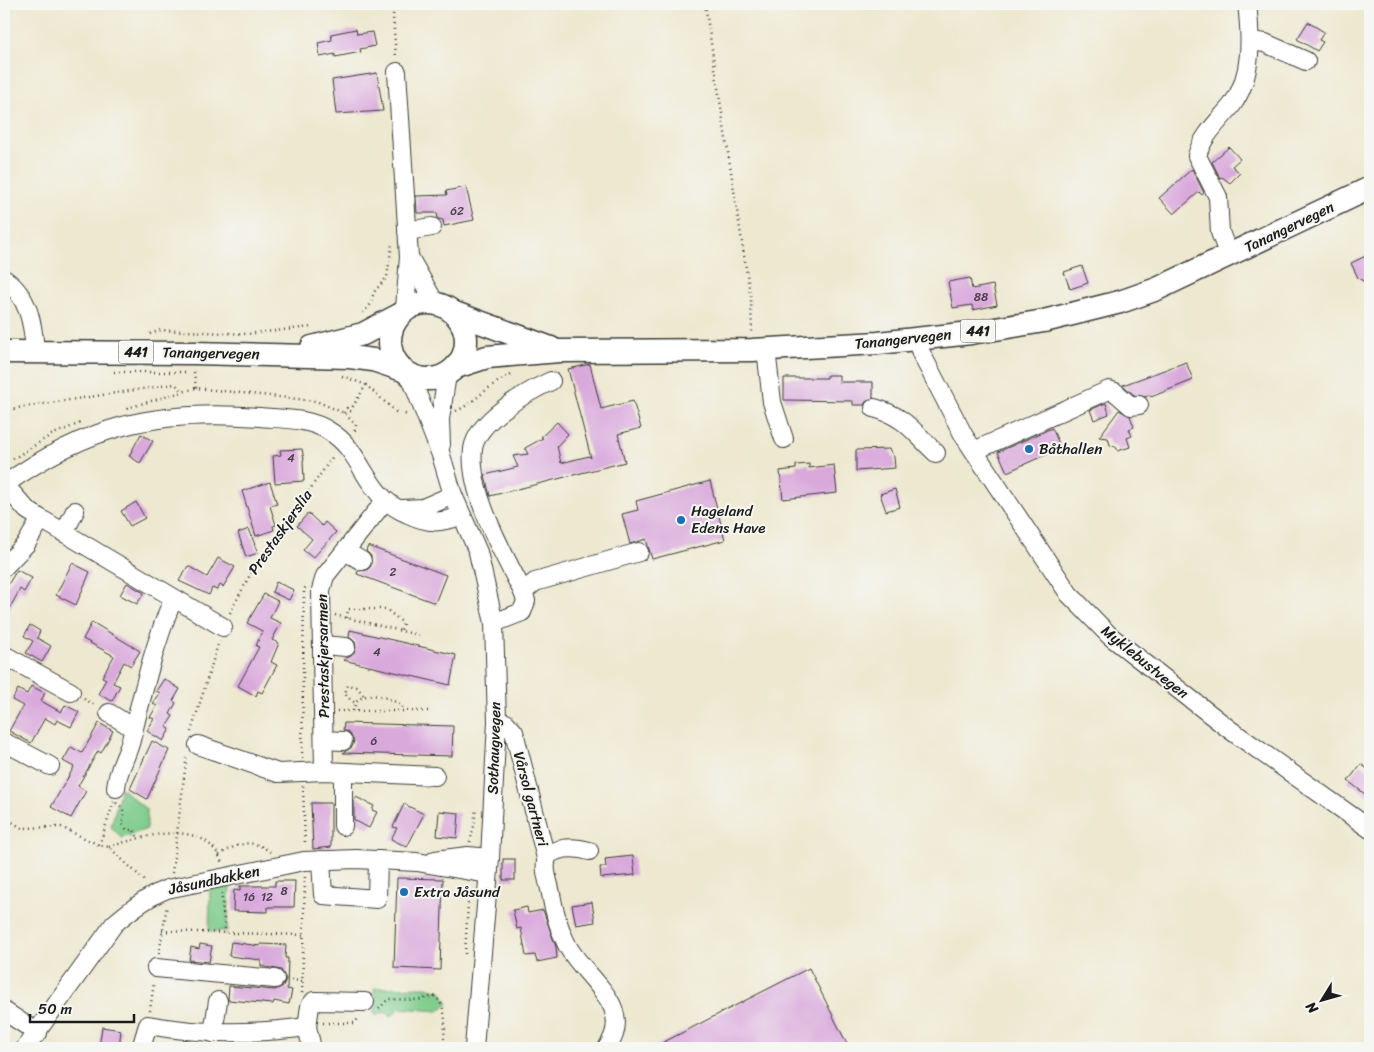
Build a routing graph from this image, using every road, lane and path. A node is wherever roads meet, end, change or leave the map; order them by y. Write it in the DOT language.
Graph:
graph roads {
  1 [pos="394,4"];
  2 [pos="705,4"];
  3 [pos="1247,4"];
  4 [pos="1251,41"];
  5 [pos="1306,61"];
  6 [pos="397,72"];
  7 [pos="1370,188"];
  8 [pos="407,225"];
  9 [pos="432,227"];
  10 [pos="1229,256"];
  11 [pos="410,258"];
  12 [pos="4,279"];
  13 [pos="445,308"];
  14 [pos="402,312"];
  15 [pos="359,316"];
  16 [pos="320,327"];
  17 [pos="148,335"];
  18 [pos="916,338"];
  19 [pos="759,349"];
  20 [pos="35,351"];
  21 [pos="559,351"];
  22 [pos="4,352"];
  23 [pos="269,354"];
  24 [pos="108,371"];
  25 [pos="201,371"];
  26 [pos="452,371"];
  27 [pos="194,372"];
  28 [pos="334,372"];
  29 [pos="406,373"];
  30 [pos="551,381"];
  31 [pos="366,385"];
  32 [pos="196,388"];
  33 [pos="182,390"];
  34 [pos="1139,405"];
  35 [pos="874,408"];
  36 [pos="4,410"];
  37 [pos="344,413"];
  38 [pos="411,415"];
  39 [pos="784,439"];
  40 [pos="345,443"];
  41 [pos="974,451"];
  42 [pos="936,453"];
  43 [pos="441,456"];
  44 [pos="4,484"];
  45 [pos="453,495"];
  46 [pos="390,506"];
  47 [pos="75,511"];
  48 [pos="462,516"];
  49 [pos="41,519"];
  50 [pos="64,532"];
  51 [pos="345,551"];
  52 [pos="639,552"];
  53 [pos="362,562"];
  54 [pos="4,567"];
  55 [pos="310,583"];
  56 [pos="523,592"];
  57 [pos="173,599"];
  58 [pos="303,606"];
  59 [pos="323,612"];
  60 [pos="347,618"];
  61 [pos="494,623"];
  62 [pos="223,627"];
  63 [pos="402,631"];
  64 [pos="422,636"];
  65 [pos="323,646"];
  66 [pos="346,647"];
  67 [pos="4,655"];
  68 [pos="71,692"];
  69 [pos="364,696"];
  70 [pos="354,703"];
  71 [pos="323,711"];
  72 [pos="353,711"];
  73 [pos="402,711"];
  74 [pos="428,711"];
  75 [pos="109,713"];
  76 [pos="497,720"];
  77 [pos="133,728"];
  78 [pos="324,740"];
  79 [pos="343,741"];
  80 [pos="4,742"];
  81 [pos="192,745"];
  82 [pos="50,766"];
  83 [pos="302,772"];
  84 [pos="324,772"];
  85 [pos="343,773"];
  86 [pos="435,776"];
  87 [pos="115,795"];
  88 [pos="476,807"];
  89 [pos="4,817"];
  90 [pos="343,826"];
  91 [pos="1370,829"];
  92 [pos="176,834"];
  93 [pos="138,838"];
  94 [pos="99,846"];
  95 [pos="109,847"];
  96 [pos="468,848"];
  97 [pos="589,851"];
  98 [pos="219,855"];
  99 [pos="546,858"];
  100 [pos="274,860"];
  101 [pos="312,860"];
  102 [pos="378,860"];
  103 [pos="489,866"];
  104 [pos="224,870"];
  105 [pos="466,878"];
  106 [pos="171,879"];
  107 [pos="150,887"];
  108 [pos="222,887"];
  109 [pos="168,898"];
  110 [pos="162,931"];
  111 [pos="225,933"];
  112 [pos="304,935"];
  113 [pos="464,961"];
  114 [pos="156,968"];
  115 [pos="275,979"];
  116 [pos="302,1000"];
  117 [pos="218,1001"];
  118 [pos="369,1009"];
  119 [pos="4,1011"];
  120 [pos="148,1025"];
  121 [pos="307,1027"];
  122 [pos="38,1033"];
  123 [pos="213,1033"];
  124 [pos="26,1048"];
  125 [pos="141,1048"];
  126 [pos="312,1048"];
  127 [pos="443,1048"];
  128 [pos="474,1048"];
  129 [pos="607,1048"];
  1 -- 6 [label="path"];
  2 -- 19 [label="path"];
  3 -- 4 [label="street"];
  4 -- 5 [label="street"];
  4 -- 10 [label="street"];
  6 -- 8 [label="street"];
  7 -- 10 [label="main road, Tanangervegen / 441"];
  8 -- 9 [label="street"];
  8 -- 11 [label="street"];
  8 -- 15 [label="path"];
  10 -- 18 [label="main road, Tanangervegen / 441"];
  11 -- 13 [label="street"];
  11 -- 14 [label="street"];
  12 -- 20 [label="street"];
  13 -- 14 [label="main road, 441"];
  13 -- 21 [label="main road, Tanangervegen / 441"];
  13 -- 26 [label="main road"];
  14 -- 23 [label="main road, Tanangervegen / 441"];
  14 -- 29 [label="main road"];
  16 -- 17 [label="path"];
  18 -- 19 [label="main road, Tanangervegen / 441"];
  18 -- 41 [label="street, Myklebustvegen"];
  19 -- 21 [label="main road, Tanangervegen / 441"];
  19 -- 39 [label="street"];
  20 -- 22 [label="main road, Tanangervegen / 441"];
  20 -- 23 [label="main road, Tanangervegen / 441"];
  21 -- 26 [label="main road, Tanangervegen / 441"];
  23 -- 29 [label="main road, Tanangervegen / 441"];
  24 -- 27 [label="path"];
  25 -- 27 [label="path"];
  26 -- 29 [label="main road, 441"];
  26 -- 43 [label="street, Sothaugvegen"];
  27 -- 32 [label="path"];
  28 -- 31 [label="path"];
  29 -- 43 [label="street, Sothaugvegen"];
  30 -- 56 [label="street"];
  31 -- 37 [label="path"];
  31 -- 38 [label="path"];
  33 -- 36 [label="path"];
  34 -- 41 [label="street"];
  35 -- 42 [label="street"];
  40 -- 44 [label="street"];
  40 -- 46 [label="street"];
  40 -- 62 [label="path, Prestaskjerslia"];
  41 -- 91 [label="street, Myklebustvegen"];
  43 -- 45 [label="street, Sothaugvegen"];
  44 -- 49 [label="street"];
  45 -- 46 [label="street"];
  45 -- 48 [label="street, Sothaugvegen"];
  46 -- 48 [label="street"];
  46 -- 51 [label="street, Prestaskjersarmen"];
  47 -- 50 [label="street"];
  48 -- 61 [label="street, Sothaugvegen"];
  49 -- 50 [label="street"];
  49 -- 54 [label="street"];
  50 -- 57 [label="street"];
  51 -- 53 [label="street"];
  51 -- 59 [label="street, Prestaskjersarmen"];
  52 -- 56 [label="street"];
  55 -- 58 [label="path"];
  56 -- 61 [label="street"];
  57 -- 62 [label="street"];
  57 -- 77 [label="street"];
  58 -- 59 [label="path"];
  58 -- 83 [label="path"];
  59 -- 60 [label="path"];
  59 -- 65 [label="street, Prestaskjersarmen"];
  60 -- 63 [label="path"];
  60 -- 63 [label="path"];
  61 -- 76 [label="street, Sothaugvegen"];
  62 -- 81 [label="path, Prestaskjerslia"];
  63 -- 64 [label="path"];
  65 -- 66 [label="street"];
  65 -- 71 [label="street, Prestaskjersarmen"];
  67 -- 68 [label="street"];
  68 -- 75 [label="path"];
  69 -- 70 [label="path"];
  69 -- 70 [label="path"];
  69 -- 73 [label="path"];
  70 -- 72 [label="path"];
  71 -- 72 [label="path"];
  71 -- 78 [label="street, Prestaskjersarmen"];
  72 -- 73 [label="path"];
  73 -- 74 [label="path"];
  75 -- 77 [label="street"];
  76 -- 99 [label="street, Vårsol gartneri"];
  76 -- 103 [label="street, Sothaugvegen"];
  77 -- 87 [label="street"];
  78 -- 79 [label="street"];
  78 -- 84 [label="street, Prestaskjersarmen"];
  80 -- 82 [label="street"];
  81 -- 83 [label="street"];
  81 -- 92 [label="path, Prestaskjerslia"];
  83 -- 84 [label="street"];
  83 -- 101 [label="path"];
  84 -- 85 [label="street"];
  85 -- 86 [label="street"];
  85 -- 90 [label="street"];
  87 -- 93 [label="path"];
  87 -- 94 [label="path"];
  88 -- 96 [label="path"];
  89 -- 94 [label="path"];
  92 -- 93 [label="path"];
  92 -- 98 [label="path"];
  92 -- 106 [label="path, Prestaskjerslia"];
  93 -- 95 [label="path"];
  94 -- 95 [label="path"];
  95 -- 107 [label="path"];
  97 -- 99 [label="street"];
  98 -- 100 [label="path"];
  98 -- 104 [label="path"];
  99 -- 129 [label="street, Vårsol gartneri"];
  101 -- 102 [label="street, Jåsundbakken"];
  101 -- 102 [label="street"];
  101 -- 112 [label="path"];
  101 -- 122 [label="street, Jåsundbakken"];
  102 -- 103 [label="street, Jåsundbakken"];
  103 -- 128 [label="street, Sothaugvegen"];
  105 -- 113 [label="path"];
  108 -- 111 [label="path"];
  109 -- 110 [label="path"];
  110 -- 111 [label="path"];
  110 -- 114 [label="path"];
  111 -- 112 [label="path"];
  112 -- 116 [label="path"];
  114 -- 115 [label="street"];
  114 -- 120 [label="path"];
  117 -- 123 [label="street"];
  118 -- 121 [label="path"];
  118 -- 121 [label="street"];
  118 -- 127 [label="path"];
  119 -- 122 [label="street"];
  120 -- 123 [label="street"];
  120 -- 125 [label="street"];
  121 -- 123 [label="street"];
  121 -- 126 [label="street"];
  122 -- 124 [label="street, Jåsundbakken"];
}
